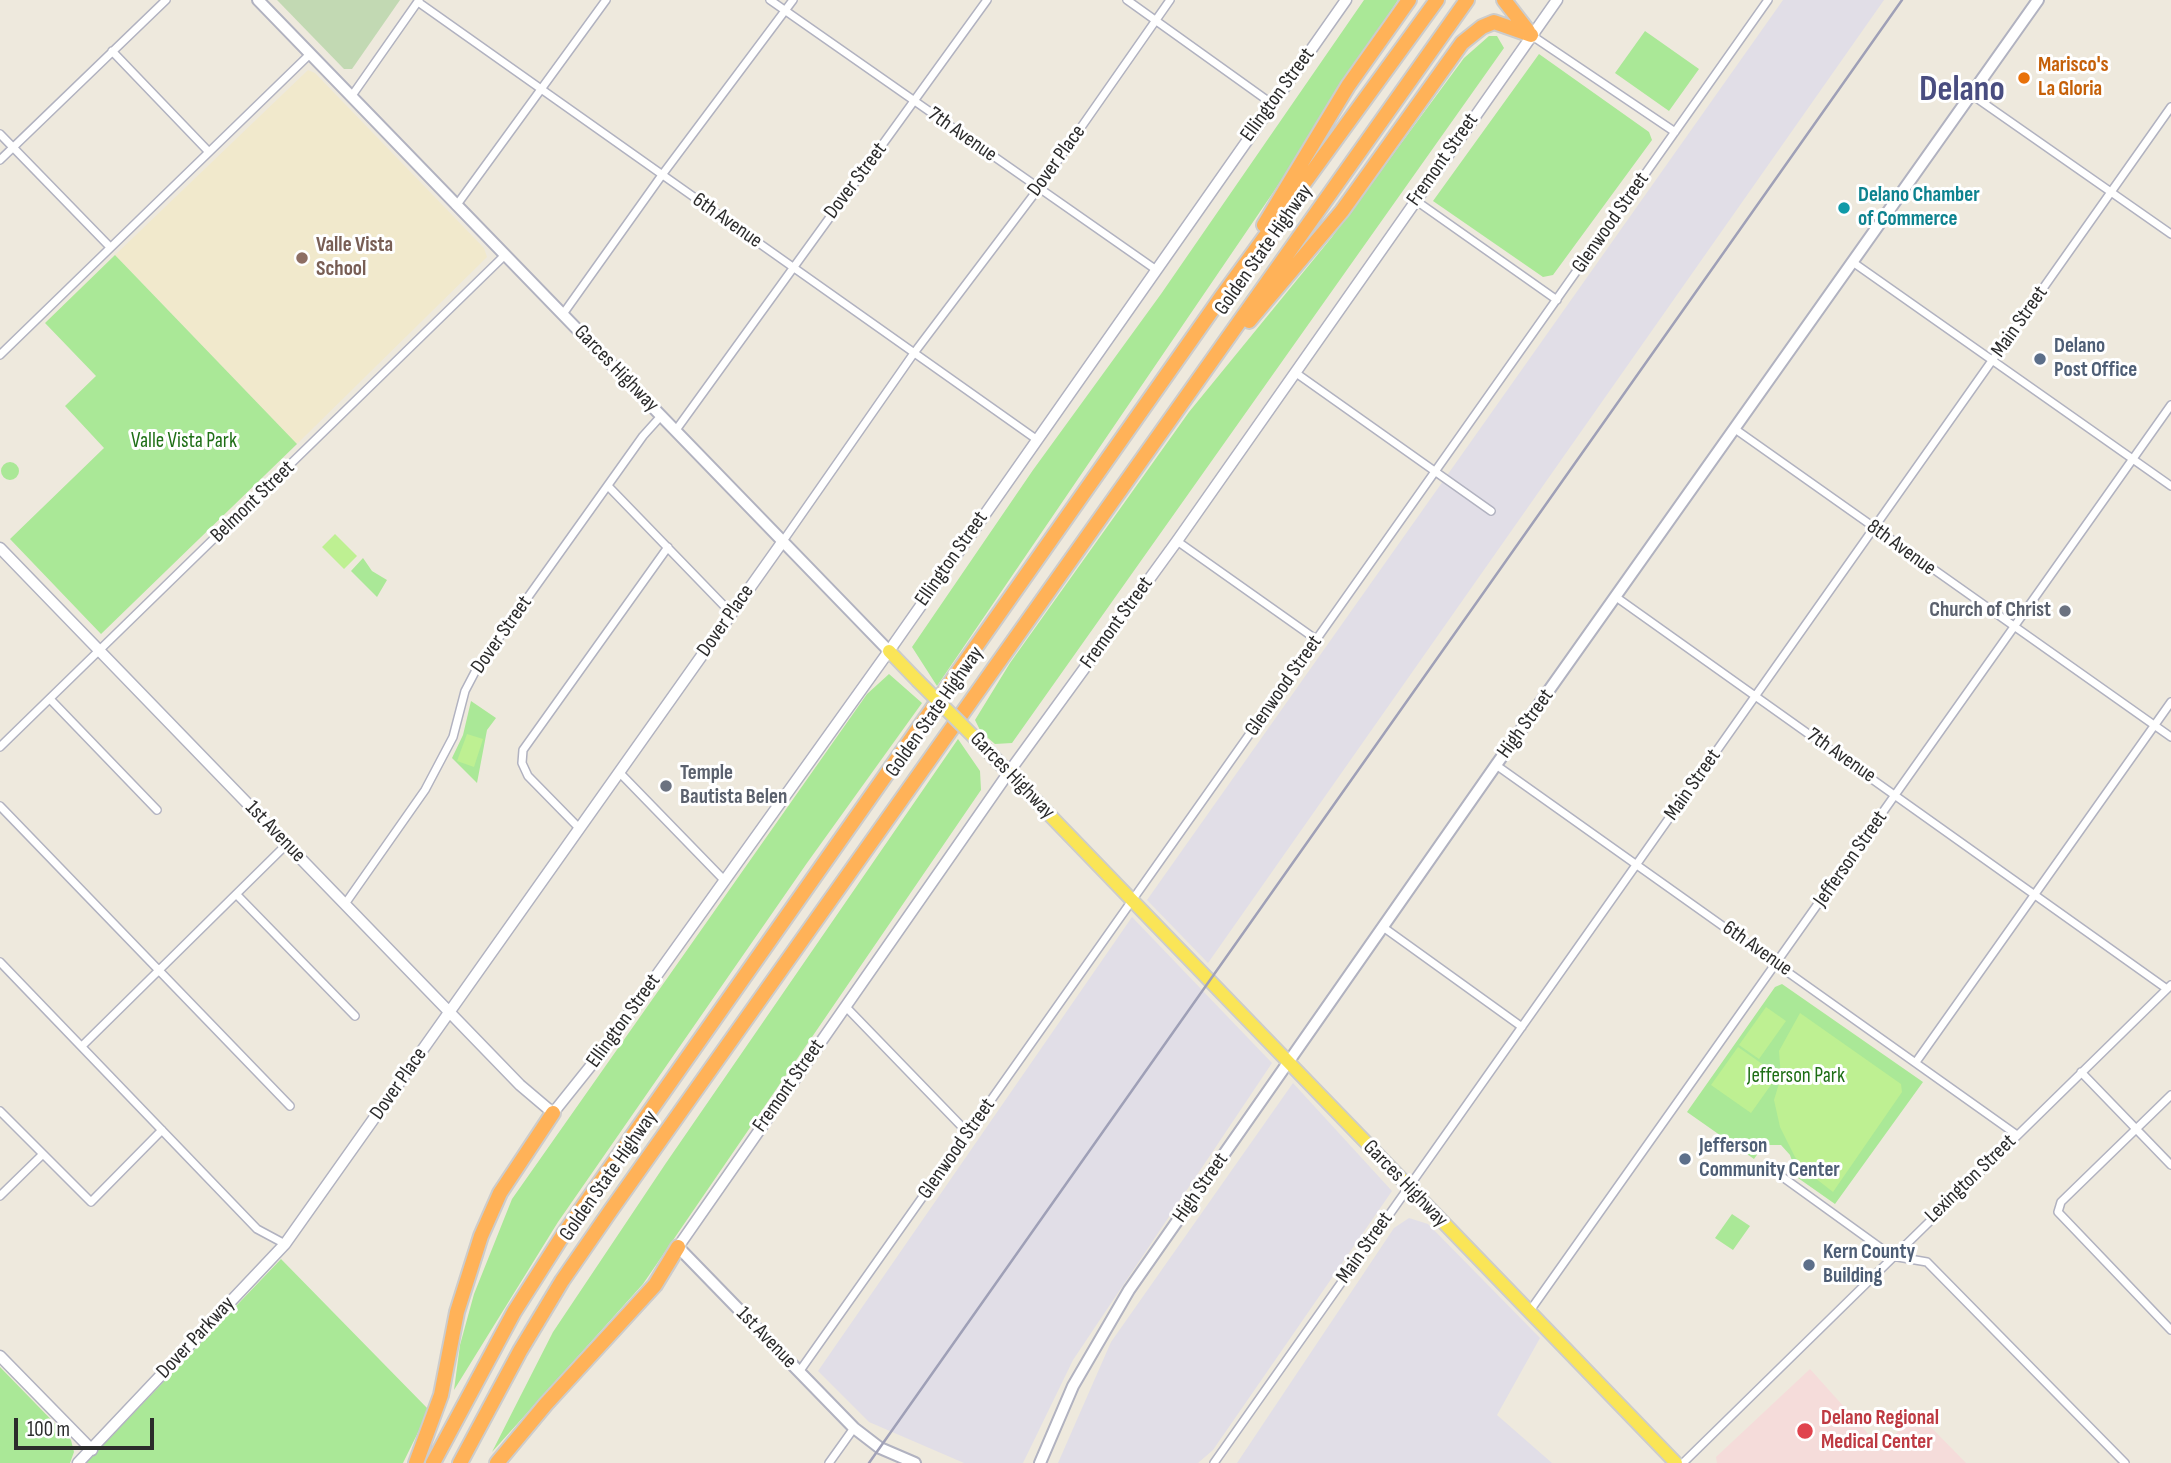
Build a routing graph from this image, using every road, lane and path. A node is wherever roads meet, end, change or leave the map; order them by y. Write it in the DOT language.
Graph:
graph roads {
  1 [pos="166,0"];
  2 [pos="258,0"];
  3 [pos="606,0"];
  4 [pos="770,0"];
  5 [pos="793,0"];
  6 [pos="988,0"];
  7 [pos="1127,0"];
  8 [pos="1170,0"];
  9 [pos="1346,0"];
  10 [pos="1409,0"];
  11 [pos="1437,0"];
  12 [pos="1467,0"];
  13 [pos="1504,0"];
  14 [pos="1557,0"];
  15 [pos="1768,0"];
  16 [pos="2038,0"];
  17 [pos="418,1"];
  18 [pos="786,11"];
  19 [pos="1156,21"];
  20 [pos="1531,35"];
  21 [pos="112,51"];
  22 [pos="310,54"];
  23 [pos="540,88"];
  24 [pos="1972,94"];
  25 [pos="351,97"];
  26 [pos="915,102"];
  27 [pos="1271,103"];
  28 [pos="2171,107"];
  29 [pos="1675,132"];
  30 [pos="0,134"];
  31 [pos="13,147"];
  32 [pos="208,151"];
  33 [pos="0,160"];
  34 [pos="662,175"];
  35 [pos="1038,189"];
  36 [pos="2111,191"];
  37 [pos="1415,200"];
  38 [pos="456,206"];
  39 [pos="2171,234"];
  40 [pos="110,247"];
  41 [pos="505,255"];
  42 [pos="1854,262"];
  43 [pos="792,267"];
  44 [pos="1155,269"];
  45 [pos="1222,296"];
  46 [pos="1557,300"];
  47 [pos="563,314"];
  48 [pos="914,353"];
  49 [pos="0,355"];
  50 [pos="1993,360"];
  51 [pos="1296,373"];
  52 [pos="1199,377"];
  53 [pos="2171,405"];
  54 [pos="661,416"];
  55 [pos="1735,429"];
  56 [pos="676,430"];
  57 [pos="1036,439"];
  58 [pos="2132,459"];
  59 [pos="1436,472"];
  60 [pos="608,486"];
  61 [pos="2171,486"];
  62 [pos="1492,511"];
  63 [pos="1875,528"];
  64 [pos="783,541"];
  65 [pos="1177,541"];
  66 [pos="668,547"];
  67 [pos="0,548"];
  68 [pos="1616,597"];
  69 [pos="731,613"];
  70 [pos="2015,627"];
  71 [pos="1317,640"];
  72 [pos="101,651"];
  73 [pos="889,651"];
  74 [pos="1756,696"];
  75 [pos="50,699"];
  76 [pos="2171,702"];
  77 [pos="2154,726"];
  78 [pos="2171,737"];
  79 [pos="0,747"];
  80 [pos="1496,765"];
  81 [pos="619,772"];
  82 [pos="1009,772"];
  83 [pos="1896,795"];
  84 [pos="0,806"];
  85 [pos="157,810"];
  86 [pos="579,828"];
  87 [pos="287,844"];
  88 [pos="1637,863"];
  89 [pos="724,880"];
  90 [pos="2036,894"];
  91 [pos="237,895"];
  92 [pos="1131,902"];
  93 [pos="345,904"];
  94 [pos="1383,928"];
  95 [pos="0,962"];
  96 [pos="1777,963"];
  97 [pos="159,971"];
  98 [pos="2169,987"];
  99 [pos="846,1007"];
  100 [pos="450,1012"];
  101 [pos="355,1016"];
  102 [pos="1522,1027"];
  103 [pos="82,1046"];
  104 [pos="1916,1062"];
  105 [pos="1289,1063"];
  106 [pos="2081,1072"];
  107 [pos="2171,1095"];
  108 [pos="290,1106"];
  109 [pos="0,1111"];
  110 [pos="553,1113"];
  111 [pos="2136,1129"];
  112 [pos="162,1130"];
  113 [pos="968,1133"];
  114 [pos="2017,1135"];
  115 [pos="43,1154"];
  116 [pos="2171,1165"];
  117 [pos="1770,1168"];
  118 [pos="1408,1187"];
  119 [pos="0,1196"];
  120 [pos="285,1244"];
  121 [pos="678,1247"];
  122 [pos="1892,1256"];
  123 [pos="1529,1312"];
  124 [pos="2171,1331"];
  125 [pos="0,1356"];
  126 [pos="799,1372"];
  127 [pos="854,1428"];
  128 [pos="92,1450"];
  129 [pos="78,1463"];
  130 [pos="416,1463"];
  131 [pos="433,1463"];
  132 [pos="460,1463"];
  133 [pos="497,1463"];
  134 [pos="829,1463"];
  135 [pos="915,1463"];
  136 [pos="1040,1463"];
  137 [pos="1214,1463"];
  138 [pos="1676,1463"];
  139 [pos="1683,1463"];
  140 [pos="2125,1463"];
  1 -- 21 [label="street"];
  2 -- 22 [label="main road, Garces Highway"];
  3 -- 23 [label="street"];
  4 -- 18 [label="street, 7th Avenue"];
  5 -- 18 [label="street"];
  6 -- 26 [label="street, Dover Street"];
  7 -- 19 [label="street"];
  8 -- 19 [label="street, Dover Place"];
  9 -- 27 [label="street, Ellington Street"];
  10 -- 45 [label="highway"];
  11 -- 45 [label="highway, Golden State Highway"];
  12 -- 52 [label="highway, Golden State Highway"];
  13 -- 20 [label="highway"];
  14 -- 20 [label="street, Fremont Street"];
  15 -- 29 [label="street, Glenwood Street"];
  16 -- 24 [label="main road, High Street"];
  17 -- 23 [label="street, 6th Avenue"];
  17 -- 25 [label="street"];
  18 -- 26 [label="street, 7th Avenue"];
  18 -- 34 [label="street"];
  19 -- 27 [label="street"];
  19 -- 35 [label="street, Dover Place"];
  20 -- 29 [label="street"];
  20 -- 37 [label="street, Fremont Street"];
  20 -- 52 [label="highway"];
  21 -- 31 [label="street"];
  21 -- 32 [label="street"];
  22 -- 25 [label="main road, Garces Highway"];
  22 -- 32 [label="street"];
  23 -- 34 [label="street, 6th Avenue"];
  23 -- 38 [label="street"];
  24 -- 36 [label="street"];
  24 -- 42 [label="main road, High Street"];
  25 -- 38 [label="main road, Garces Highway"];
  26 -- 35 [label="street, 7th Avenue"];
  26 -- 43 [label="street, Dover Street"];
  27 -- 44 [label="street, Ellington Street"];
  28 -- 36 [label="street, Main Street"];
  29 -- 46 [label="street, Glenwood Street"];
  30 -- 31 [label="street"];
  31 -- 33 [label="street"];
  31 -- 40 [label="street"];
  32 -- 40 [label="street"];
  34 -- 43 [label="street, 6th Avenue"];
  34 -- 47 [label="street"];
  35 -- 44 [label="street, 7th Avenue"];
  35 -- 48 [label="street, Dover Place"];
  36 -- 39 [label="street"];
  36 -- 50 [label="street, Main Street"];
  37 -- 46 [label="street"];
  37 -- 51 [label="street, Fremont Street"];
  38 -- 41 [label="main road, Garces Highway"];
  40 -- 49 [label="street"];
  41 -- 47 [label="main road, Garces Highway"];
  41 -- 72 [label="street, Belmont Street"];
  42 -- 50 [label="street"];
  42 -- 55 [label="main road, High Street"];
  43 -- 48 [label="street, 6th Avenue"];
  43 -- 56 [label="street, Dover Street"];
  44 -- 57 [label="street, Ellington Street"];
  45 -- 131 [label="highway, Golden State Highway"];
  46 -- 59 [label="street, Glenwood Street"];
  47 -- 54 [label="main road, Garces Highway"];
  48 -- 57 [label="street, 6th Avenue"];
  48 -- 64 [label="street, Dover Place"];
  50 -- 58 [label="street"];
  50 -- 63 [label="street, Main Street"];
  51 -- 59 [label="street"];
  51 -- 65 [label="street, Fremont Street"];
  52 -- 132 [label="highway, Golden State Highway"];
  53 -- 58 [label="street, Jefferson Street"];
  54 -- 56 [label="main road, Garces Highway"];
  54 -- 60 [label="street, Dover Street"];
  55 -- 63 [label="street, 8th Avenue"];
  55 -- 68 [label="main road, High Street"];
  56 -- 64 [label="main road, Garces Highway"];
  57 -- 73 [label="street, Ellington Street"];
  58 -- 61 [label="street"];
  58 -- 70 [label="street, Jefferson Street"];
  59 -- 62 [label="street"];
  59 -- 71 [label="street, Glenwood Street"];
  60 -- 66 [label="street"];
  60 -- 93 [label="street, Dover Street"];
  63 -- 70 [label="street, 8th Avenue"];
  63 -- 74 [label="street, Main Street"];
  64 -- 69 [label="street, Dover Place"];
  64 -- 73 [label="main road, Garces Highway"];
  65 -- 71 [label="street"];
  65 -- 82 [label="street, Fremont Street"];
  66 -- 69 [label="street"];
  66 -- 86 [label="street"];
  67 -- 72 [label="street, 1st Avenue"];
  68 -- 74 [label="street, 7th Avenue"];
  68 -- 80 [label="main road, High Street"];
  69 -- 81 [label="street, Dover Place"];
  70 -- 77 [label="street, 8th Avenue"];
  70 -- 83 [label="street, Jefferson Street"];
  71 -- 92 [label="street, Glenwood Street"];
  72 -- 75 [label="street, Belmont Street"];
  72 -- 87 [label="street, 1st Avenue"];
  73 -- 82 [label="main road, Garces Highway, bridge"];
  73 -- 89 [label="street, Ellington Street"];
  74 -- 83 [label="street, 7th Avenue"];
  74 -- 88 [label="street, Main Street"];
  75 -- 79 [label="street, Belmont Street"];
  75 -- 85 [label="street"];
  76 -- 77 [label="street"];
  77 -- 78 [label="street, 8th Avenue"];
  77 -- 90 [label="street"];
  80 -- 88 [label="street, 6th Avenue"];
  80 -- 94 [label="main road, High Street"];
  81 -- 86 [label="street, Dover Place"];
  81 -- 89 [label="street"];
  82 -- 92 [label="main road, Garces Highway"];
  82 -- 99 [label="street, Fremont Street"];
  83 -- 90 [label="street, 7th Avenue"];
  83 -- 96 [label="street, Jefferson Street"];
  84 -- 97 [label="street"];
  86 -- 100 [label="street, Dover Place"];
  87 -- 91 [label="street"];
  87 -- 93 [label="street, 1st Avenue"];
  88 -- 96 [label="street, 6th Avenue"];
  88 -- 102 [label="street, Main Street"];
  89 -- 110 [label="street, Ellington Street"];
  90 -- 98 [label="street, 7th Avenue"];
  90 -- 104 [label="street"];
  91 -- 97 [label="street"];
  91 -- 101 [label="street"];
  92 -- 105 [label="main road, Garces Highway"];
  92 -- 113 [label="street, Glenwood Street"];
  93 -- 100 [label="street, 1st Avenue"];
  94 -- 102 [label="street"];
  94 -- 105 [label="main road, High Street"];
  95 -- 103 [label="street"];
  96 -- 104 [label="street, 6th Avenue"];
  96 -- 123 [label="street, Jefferson Street"];
  97 -- 103 [label="street"];
  97 -- 108 [label="street"];
  98 -- 106 [label="street, Lexington Street"];
  99 -- 113 [label="street"];
  99 -- 121 [label="street, Fremont Street"];
  100 -- 110 [label="street, 1st Avenue"];
  100 -- 120 [label="street, Dover Place"];
  102 -- 118 [label="street, Main Street"];
  103 -- 112 [label="street"];
  104 -- 114 [label="street, 6th Avenue"];
  105 -- 118 [label="main road, Garces Highway"];
  105 -- 136 [label="main road, High Street"];
  106 -- 111 [label="street"];
  106 -- 114 [label="street, Lexington Street"];
  107 -- 111 [label="street"];
  109 -- 115 [label="street"];
  110 -- 130 [label="highway"];
  111 -- 116 [label="street"];
  111 -- 124 [label="street"];
  112 -- 115 [label="street"];
  112 -- 120 [label="street"];
  113 -- 126 [label="street, Glenwood Street"];
  114 -- 122 [label="street, Lexington Street"];
  115 -- 119 [label="street"];
  117 -- 122 [label="street"];
  118 -- 123 [label="main road, Garces Highway"];
  118 -- 137 [label="street, Main Street"];
  120 -- 128 [label="street, Dover Parkway"];
  121 -- 126 [label="main road, 1st Avenue"];
  121 -- 133 [label="highway"];
  122 -- 139 [label="street, Lexington Street"];
  122 -- 140 [label="street"];
  123 -- 138 [label="main road, Garces Highway"];
  125 -- 128 [label="street"];
  126 -- 127 [label="main road, 1st Avenue"];
  127 -- 134 [label="street"];
  127 -- 135 [label="main road"];
  128 -- 129 [label="street, Dover Parkway"];
}
